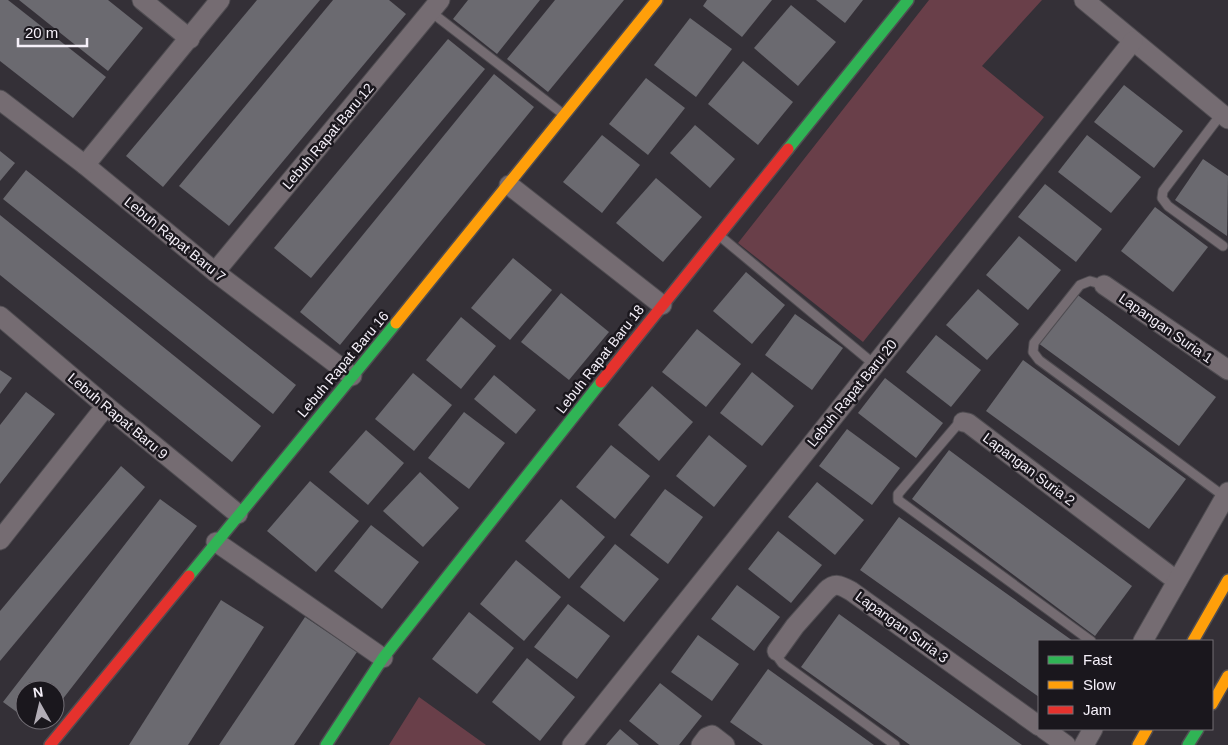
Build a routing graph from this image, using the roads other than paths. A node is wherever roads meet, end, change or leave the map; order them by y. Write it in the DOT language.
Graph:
graph roads {
  1 [pos="142,0"];
  2 [pos="220,0"];
  3 [pos="657,0"];
  4 [pos="908,0"];
  5 [pos="1084,0"];
  6 [pos="435,6"];
  7 [pos="190,38"];
  8 [pos="1133,41"];
  9 [pos="0,100"];
  10 [pos="564,115"];
  11 [pos="1225,116"];
  12 [pos="85,165"];
  13 [pos="509,186"];
  14 [pos="718,236"];
  15 [pos="1223,246"];
  16 [pos="215,272"];
  17 [pos="1104,285"];
  18 [pos="662,305"];
  19 [pos="0,316"];
  20 [pos="875,365"];
  21 [pos="1228,370"];
  22 [pos="352,376"];
  23 [pos="106,406"];
  24 [pos="963,422"];
  25 [pos="1226,495"];
  26 [pos="238,514"];
  27 [pos="0,540"];
  28 [pos="216,542"];
  29 [pos="1228,580"];
  30 [pos="1177,581"];
  31 [pos="1090,640"];
  32 [pos="1144,640"];
  33 [pos="1194,640"];
  34 [pos="777,652"];
  35 [pos="383,658"];
  36 [pos="1228,676"];
  37 [pos="1213,702"];
  38 [pos="1038,725"];
  39 [pos="1045,730"];
  40 [pos="1092,730"];
  41 [pos="1146,730"];
  42 [pos="1197,730"];
  43 [pos="50,745"];
  44 [pos="326,745"];
  45 [pos="572,745"];
  46 [pos="701,745"];
  47 [pos="725,745"];
  48 [pos="895,745"];
  49 [pos="1066,745"];
  50 [pos="1084,745"];
  51 [pos="1138,745"];
  52 [pos="1188,745"];
  1 -- 7 [label="street"];
  2 -- 7 [label="street"];
  3 -- 10 [label="street, Lebuh Rapat Baru 16"];
  4 -- 14 [label="street, Lebuh Rapat Baru 18"];
  5 -- 8 [label="street"];
  6 -- 10 [label="lane"];
  6 -- 16 [label="street, Lebuh Rapat Baru 12"];
  7 -- 12 [label="street"];
  8 -- 11 [label="street"];
  8 -- 20 [label="street, Lebuh Rapat Baru 20"];
  9 -- 12 [label="street, Lebuh Rapat Baru 7"];
  10 -- 13 [label="street, Lebuh Rapat Baru 16"];
  11 -- 15 [label="lane"];
  12 -- 16 [label="street, Lebuh Rapat Baru 7"];
  13 -- 18 [label="street"];
  13 -- 22 [label="street, Lebuh Rapat Baru 16"];
  14 -- 18 [label="street, Lebuh Rapat Baru 18"];
  14 -- 20 [label="lane"];
  16 -- 22 [label="street, Lebuh Rapat Baru 7"];
  17 -- 21 [label="street, Lapangan Suria 1"];
  17 -- 25 [label="lane"];
  18 -- 35 [label="street, Lebuh Rapat Baru 18"];
  19 -- 23 [label="street, Lebuh Rapat Baru 9"];
  20 -- 45 [label="street, Lebuh Rapat Baru 20"];
  22 -- 26 [label="street, Lebuh Rapat Baru 16"];
  23 -- 26 [label="street, Lebuh Rapat Baru 9"];
  23 -- 27 [label="street"];
  24 -- 30 [label="street, Lapangan Suria 2"];
  24 -- 31 [label="lane, Lapangan Suria 2"];
  25 -- 30 [label="street"];
  26 -- 28 [label="street, Lebuh Rapat Baru 16"];
  28 -- 35 [label="street"];
  28 -- 43 [label="street, Lebuh Rapat Baru 16"];
  29 -- 33 [label="street"];
  30 -- 32 [label="street"];
  34 -- 38 [label="street, Lapangan Suria 3"];
  34 -- 48 [label="lane"];
  35 -- 44 [label="street, Lebuh Rapat Baru 18"];
  36 -- 37 [label="street"];
  39 -- 49 [label="street"];
  40 -- 50 [label="street"];
  41 -- 51 [label="street"];
  42 -- 52 [label="street"];
  46 -- 47 [label="street"];
}
